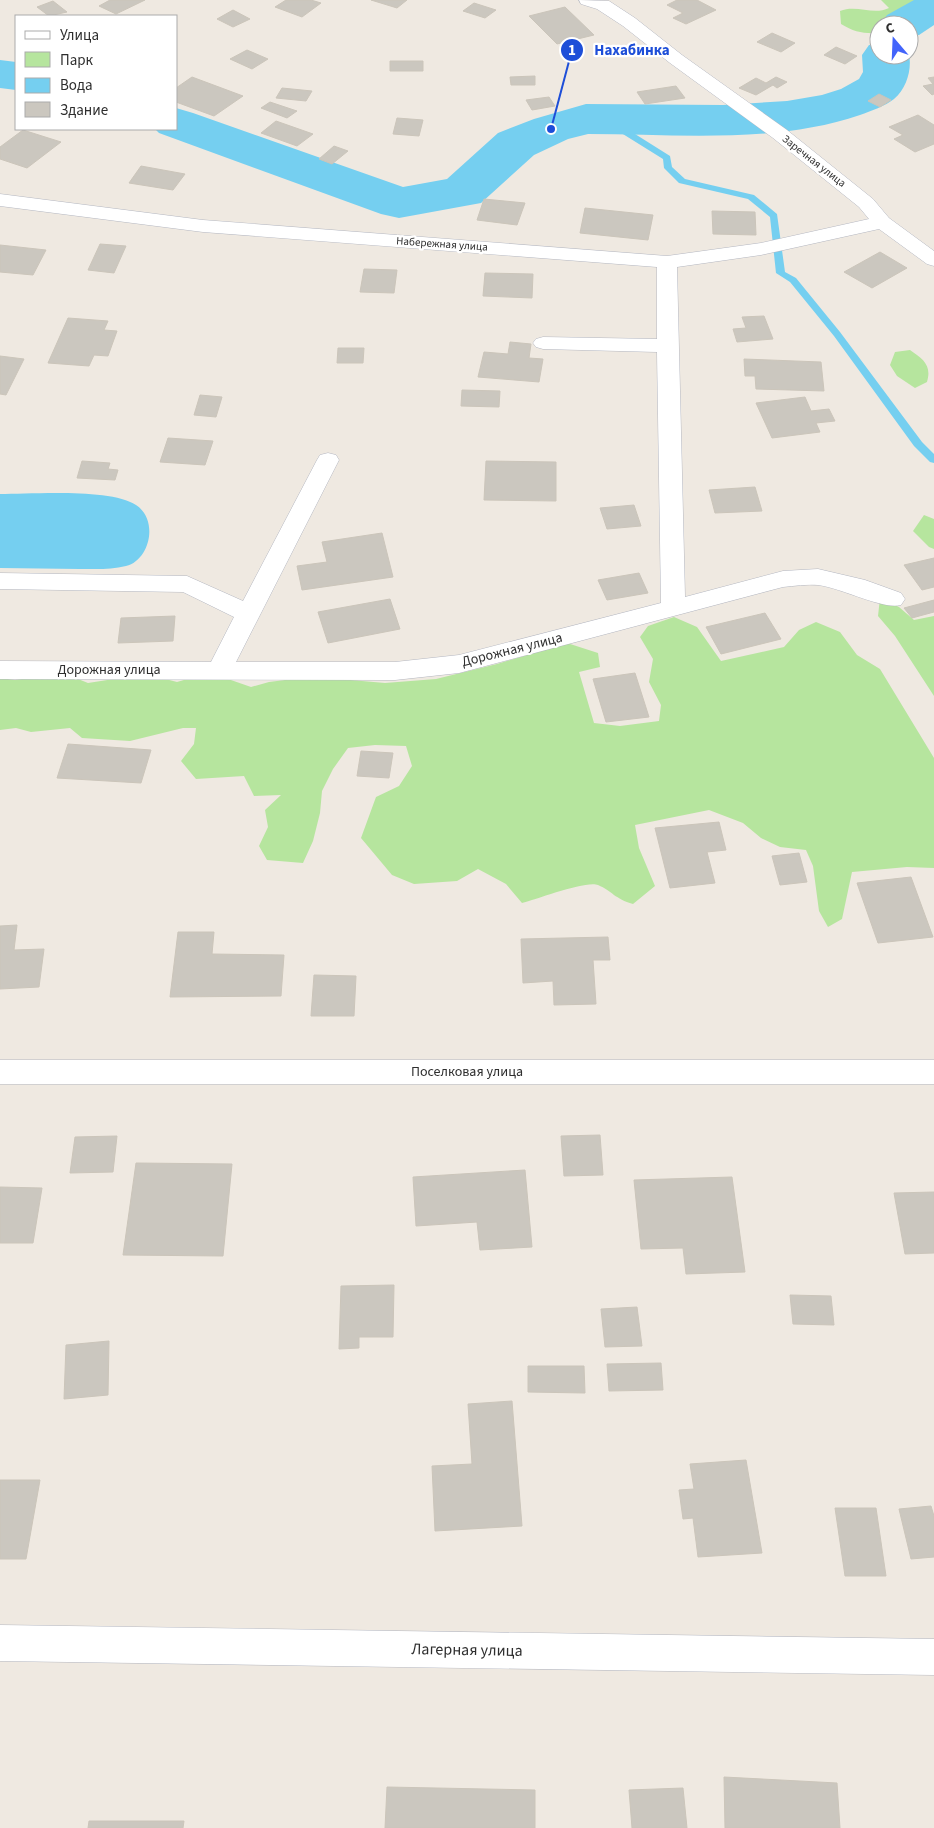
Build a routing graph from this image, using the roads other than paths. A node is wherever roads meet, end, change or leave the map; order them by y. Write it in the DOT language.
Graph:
graph roads {
  1 [pos="600,2"];
  2 [pos="0,200"];
  3 [pos="882,222"];
  4 [pos="934,260"];
  5 [pos="668,262"];
  6 [pos="543,343"];
  7 [pos="667,346"];
  8 [pos="328,460"];
  9 [pos="0,581"];
  10 [pos="893,599"];
  11 [pos="673,609"];
  12 [pos="248,614"];
  13 [pos="0,670"];
  14 [pos="219,670"];
  15 [pos="0,1072"];
  16 [pos="934,1072"];
  17 [pos="0,1643"];
  18 [pos="934,1657"];
  1 -- 3 [label="street, Заречная улица"];
  2 -- 5 [label="street, Набережная улица"];
  3 -- 4 [label="street, Заречная улица"];
  3 -- 5 [label="street, Набережная улица"];
  5 -- 7 [label="street"];
  6 -- 7 [label="street"];
  7 -- 11 [label="street"];
  8 -- 12 [label="street"];
  9 -- 12 [label="street"];
  10 -- 11 [label="street, Дорожная улица"];
  11 -- 14 [label="street, Дорожная улица"];
  12 -- 14 [label="street"];
  13 -- 14 [label="street, Дорожная улица"];
  15 -- 16 [label="street, Поселковая улица"];
  17 -- 18 [label="street, Лагерная улица"];
}
